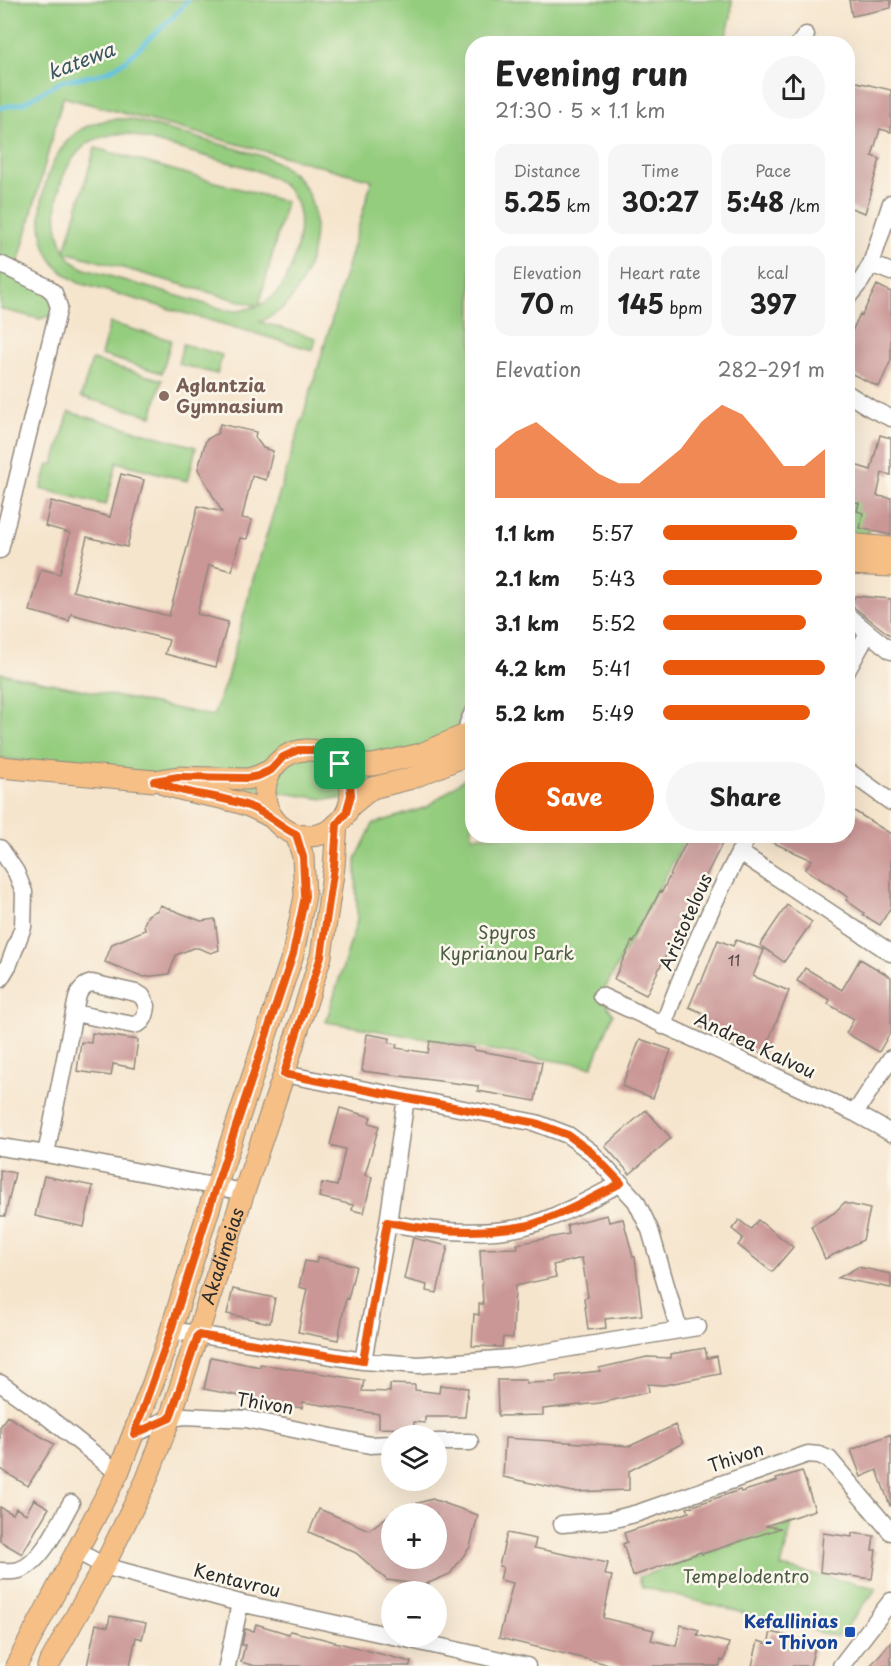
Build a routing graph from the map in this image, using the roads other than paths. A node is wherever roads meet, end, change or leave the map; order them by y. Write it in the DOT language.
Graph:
graph roads {
  1 [pos="891,203"];
  2 [pos="0,264"];
  3 [pos="871,264"];
  4 [pos="891,272"];
  5 [pos="855,288"];
  6 [pos="855,398"];
  7 [pos="891,418"];
  8 [pos="855,545"];
  9 [pos="891,548"];
  10 [pos="0,550"];
  11 [pos="855,564"];
  12 [pos="891,566"];
  13 [pos="855,622"];
  14 [pos="868,633"];
  15 [pos="891,651"];
  16 [pos="855,656"];
  17 [pos="465,741"];
  18 [pos="465,755"];
  19 [pos="332,757"];
  20 [pos="0,767"];
  21 [pos="271,770"];
  22 [pos="855,776"];
  23 [pos="154,781"];
  24 [pos="891,802"];
  25 [pos="343,816"];
  26 [pos="273,818"];
  27 [pos="296,834"];
  28 [pos="744,843"];
  29 [pos="0,848"];
  30 [pos="739,852"];
  31 [pos="891,953"];
  32 [pos="0,979"];
  33 [pos="601,996"];
  34 [pos="74,1013"];
  35 [pos="663,1026"];
  36 [pos="891,1058"];
  37 [pos="284,1074"];
  38 [pos="406,1098"];
  39 [pos="855,1113"];
  40 [pos="891,1133"];
  41 [pos="0,1147"];
  42 [pos="46,1154"];
  43 [pos="621,1183"];
  44 [pos="216,1187"];
  45 [pos="244,1192"];
  46 [pos="387,1222"];
  47 [pos="698,1328"];
  48 [pos="171,1330"];
  49 [pos="679,1330"];
  50 [pos="198,1335"];
  51 [pos="363,1361"];
  52 [pos="0,1383"];
  53 [pos="170,1418"];
  54 [pos="134,1434"];
  55 [pos="447,1442"];
  56 [pos="470,1442"];
  57 [pos="381,1444"];
  58 [pos="118,1473"];
  59 [pos="71,1503"];
  60 [pos="562,1524"];
  61 [pos="891,1532"];
  62 [pos="77,1551"];
  63 [pos="104,1566"];
  64 [pos="0,1570"];
  65 [pos="891,1601"];
  66 [pos="240,1603"];
  67 [pos="381,1634"];
  68 [pos="442,1647"];
  69 [pos="16,1666"];
  70 [pos="48,1666"];
  71 [pos="227,1666"];
  72 [pos="527,1666"];
  73 [pos="841,1666"];
  1 -- 3 [label="street"];
  2 -- 10 [label="street"];
  3 -- 4 [label="street"];
  3 -- 5 [label="street"];
  6 -- 7 [label="street"];
  8 -- 9 [label="main road"];
  11 -- 12 [label="main road"];
  13 -- 14 [label="street"];
  14 -- 15 [label="street"];
  14 -- 16 [label="street"];
  17 -- 19 [label="main road"];
  18 -- 25 [label="main road"];
  19 -- 21 [label="main road"];
  19 -- 25 [label="main road"];
  20 -- 23 [label="main road"];
  21 -- 23 [label="main road"];
  21 -- 26 [label="main road"];
  22 -- 24 [label="street"];
  23 -- 26 [label="main road"];
  25 -- 27 [label="main road"];
  25 -- 37 [label="main road, Akadimeias"];
  26 -- 27 [label="main road"];
  27 -- 44 [label="main road, Akadimeias"];
  28 -- 30 [label="street, Aristotelous"];
  29 -- 32 [label="street"];
  30 -- 31 [label="street"];
  30 -- 35 [label="street, Aristotelous"];
  33 -- 35 [label="street, Andrea Kalvou"];
  34 -- 42 [label="street"];
  35 -- 39 [label="street, Andrea Kalvou"];
  36 -- 39 [label="street"];
  37 -- 38 [label="street"];
  37 -- 45 [label="main road, Akadimeias"];
  38 -- 43 [label="street"];
  38 -- 46 [label="street"];
  39 -- 40 [label="street, Andrea Kalvou"];
  41 -- 42 [label="street"];
  42 -- 44 [label="street"];
  43 -- 46 [label="street"];
  43 -- 49 [label="street"];
  44 -- 45 [label="street"];
  44 -- 48 [label="main road, Akadimeias"];
  45 -- 50 [label="main road, Akadimeias"];
  46 -- 51 [label="street"];
  47 -- 49 [label="street"];
  48 -- 50 [label="street"];
  48 -- 54 [label="main road, Akadimeias"];
  49 -- 51 [label="street"];
  50 -- 51 [label="street"];
  50 -- 53 [label="main road, Akadimeias"];
  52 -- 58 [label="street"];
  53 -- 54 [label="street, Thivon"];
  53 -- 57 [label="street, Thivon"];
  53 -- 63 [label="main road, Akadimeias"];
  54 -- 58 [label="main road, Akadimeias"];
  55 -- 56 [label="street"];
  58 -- 62 [label="main road, Akadimeias"];
  59 -- 64 [label="street"];
  60 -- 61 [label="street, Thivon"];
  62 -- 63 [label="street, Kentavrou"];
  62 -- 69 [label="main road, Akadimeias"];
  63 -- 66 [label="street, Kentavrou"];
  63 -- 70 [label="main road, Akadimeias"];
  65 -- 73 [label="street"];
  66 -- 67 [label="street, Kentavrou"];
  66 -- 71 [label="street"];
  68 -- 72 [label="street, Kentavrou"];
}
